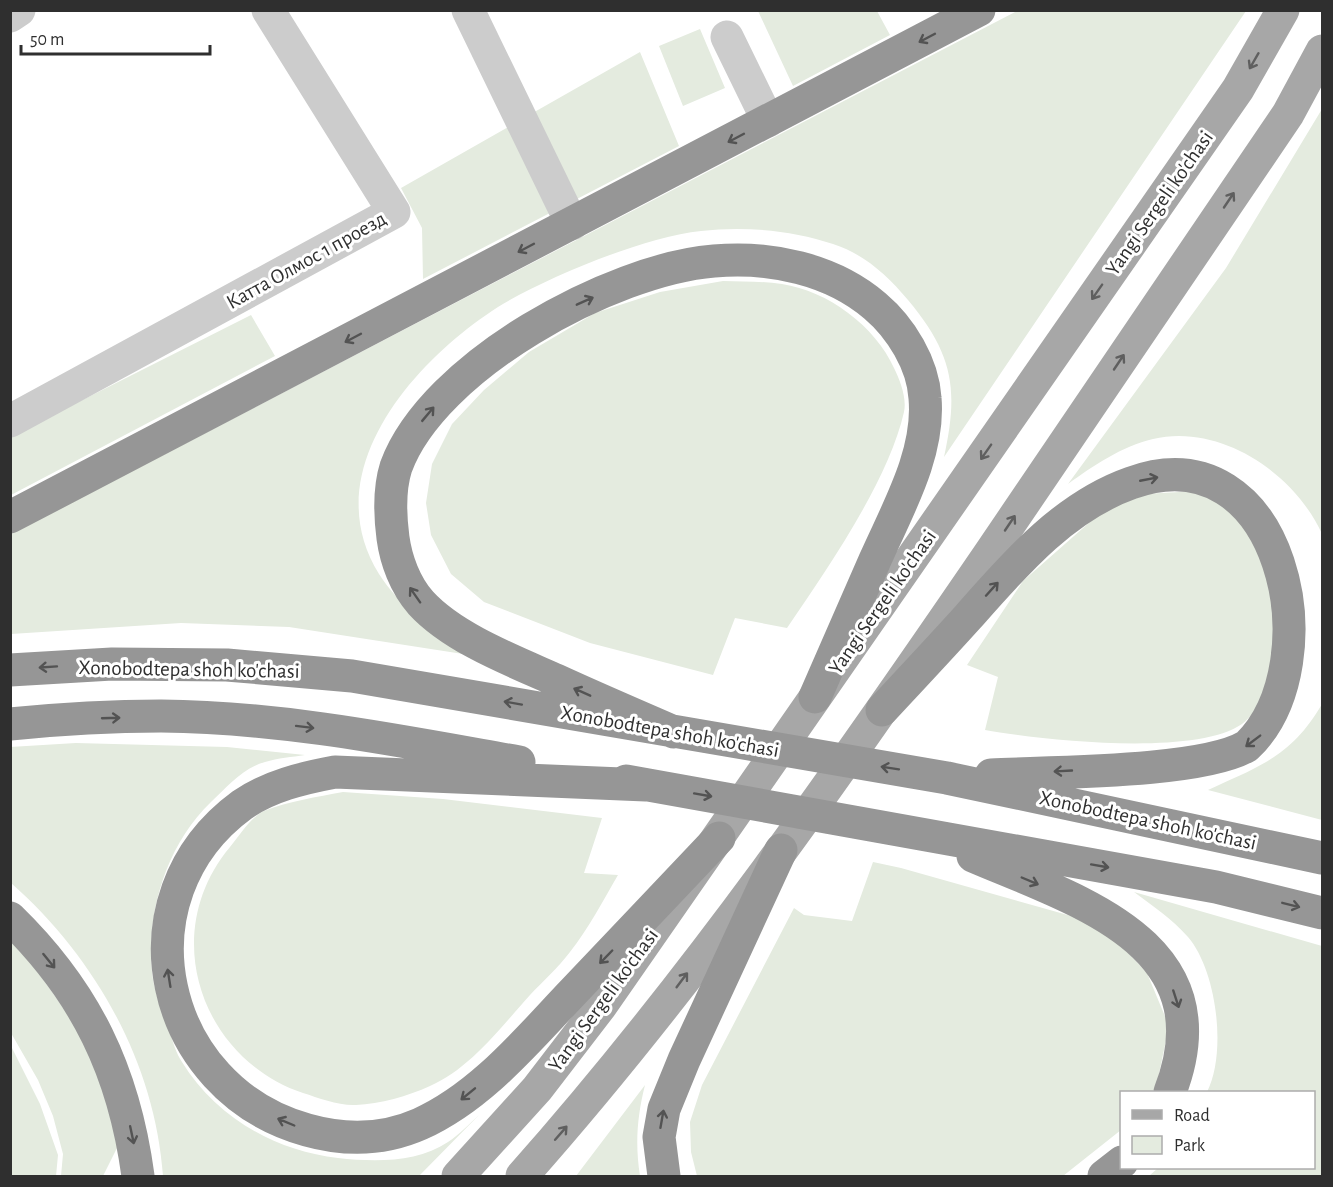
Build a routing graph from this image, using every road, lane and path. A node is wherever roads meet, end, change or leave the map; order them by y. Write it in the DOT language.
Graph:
graph roads {
  1 [pos="19,10"];
  2 [pos="268,10"];
  3 [pos="468,10"];
  4 [pos="979,10"];
  5 [pos="1283,10"];
  6 [pos="10,16"];
  7 [pos="727,37"];
  8 [pos="1323,51"];
  9 [pos="768,121"];
  10 [pos="572,224"];
  11 [pos="10,421"];
  12 [pos="10,517"];
  13 [pos="10,670"];
  14 [pos="815,697"];
  15 [pos="882,710"];
  16 [pos="10,724"];
  17 [pos="674,732"];
  18 [pos="947,778"];
  19 [pos="646,785"];
  20 [pos="918,833"];
  21 [pos="719,838"];
  22 [pos="781,850"];
  23 [pos="1323,858"];
  24 [pos="1323,912"];
  25 [pos="10,918"];
  26 [pos="1170,1091"];
  27 [pos="1120,1164"];
  28 [pos="138,1176"];
  29 [pos="458,1176"];
  30 [pos="522,1176"];
  31 [pos="664,1176"];
  32 [pos="1104,1176"];
  1 -- 6 [label="street"];
  2 -- 11 [label="street, Катта Олмос 1 проезд"];
  3 -- 10 [label="street"];
  4 -- 9 [label="highway, one-way"];
  5 -- 14 [label="main road, Yangi Sergeli ko'chasi, one-way"];
  7 -- 9 [label="street"];
  15 -- 8 [label="main road, one-way"];
  9 -- 10 [label="highway, one-way"];
  10 -- 12 [label="highway, one-way"];
  17 -- 13 [label="highway, Xonobodtepa shoh ko'chasi, one-way"];
  17 -- 14 [label="highway, one-way"];
  14 -- 21 [label="main road, Yangi Sergeli ko'chasi"];
  15 -- 18 [label="highway, one-way"];
  15 -- 22 [label="main road"];
  16 -- 19 [label="highway, one-way"];
  18 -- 17 [label="highway, Xonobodtepa shoh ko'chasi, one-way"];
  18 -- 23 [label="highway, Xonobodtepa shoh ko'chasi"];
  19 -- 20 [label="highway, one-way"];
  21 -- 19 [label="highway, one-way"];
  20 -- 24 [label="highway, one-way"];
  20 -- 26 [label="highway, one-way"];
  21 -- 29 [label="main road, Yangi Sergeli ko'chasi"];
  30 -- 22 [label="main road, one-way"];
  31 -- 22 [label="highway, one-way"];
  25 -- 28 [label="highway, one-way"];
  27 -- 32 [label="highway"];
}
